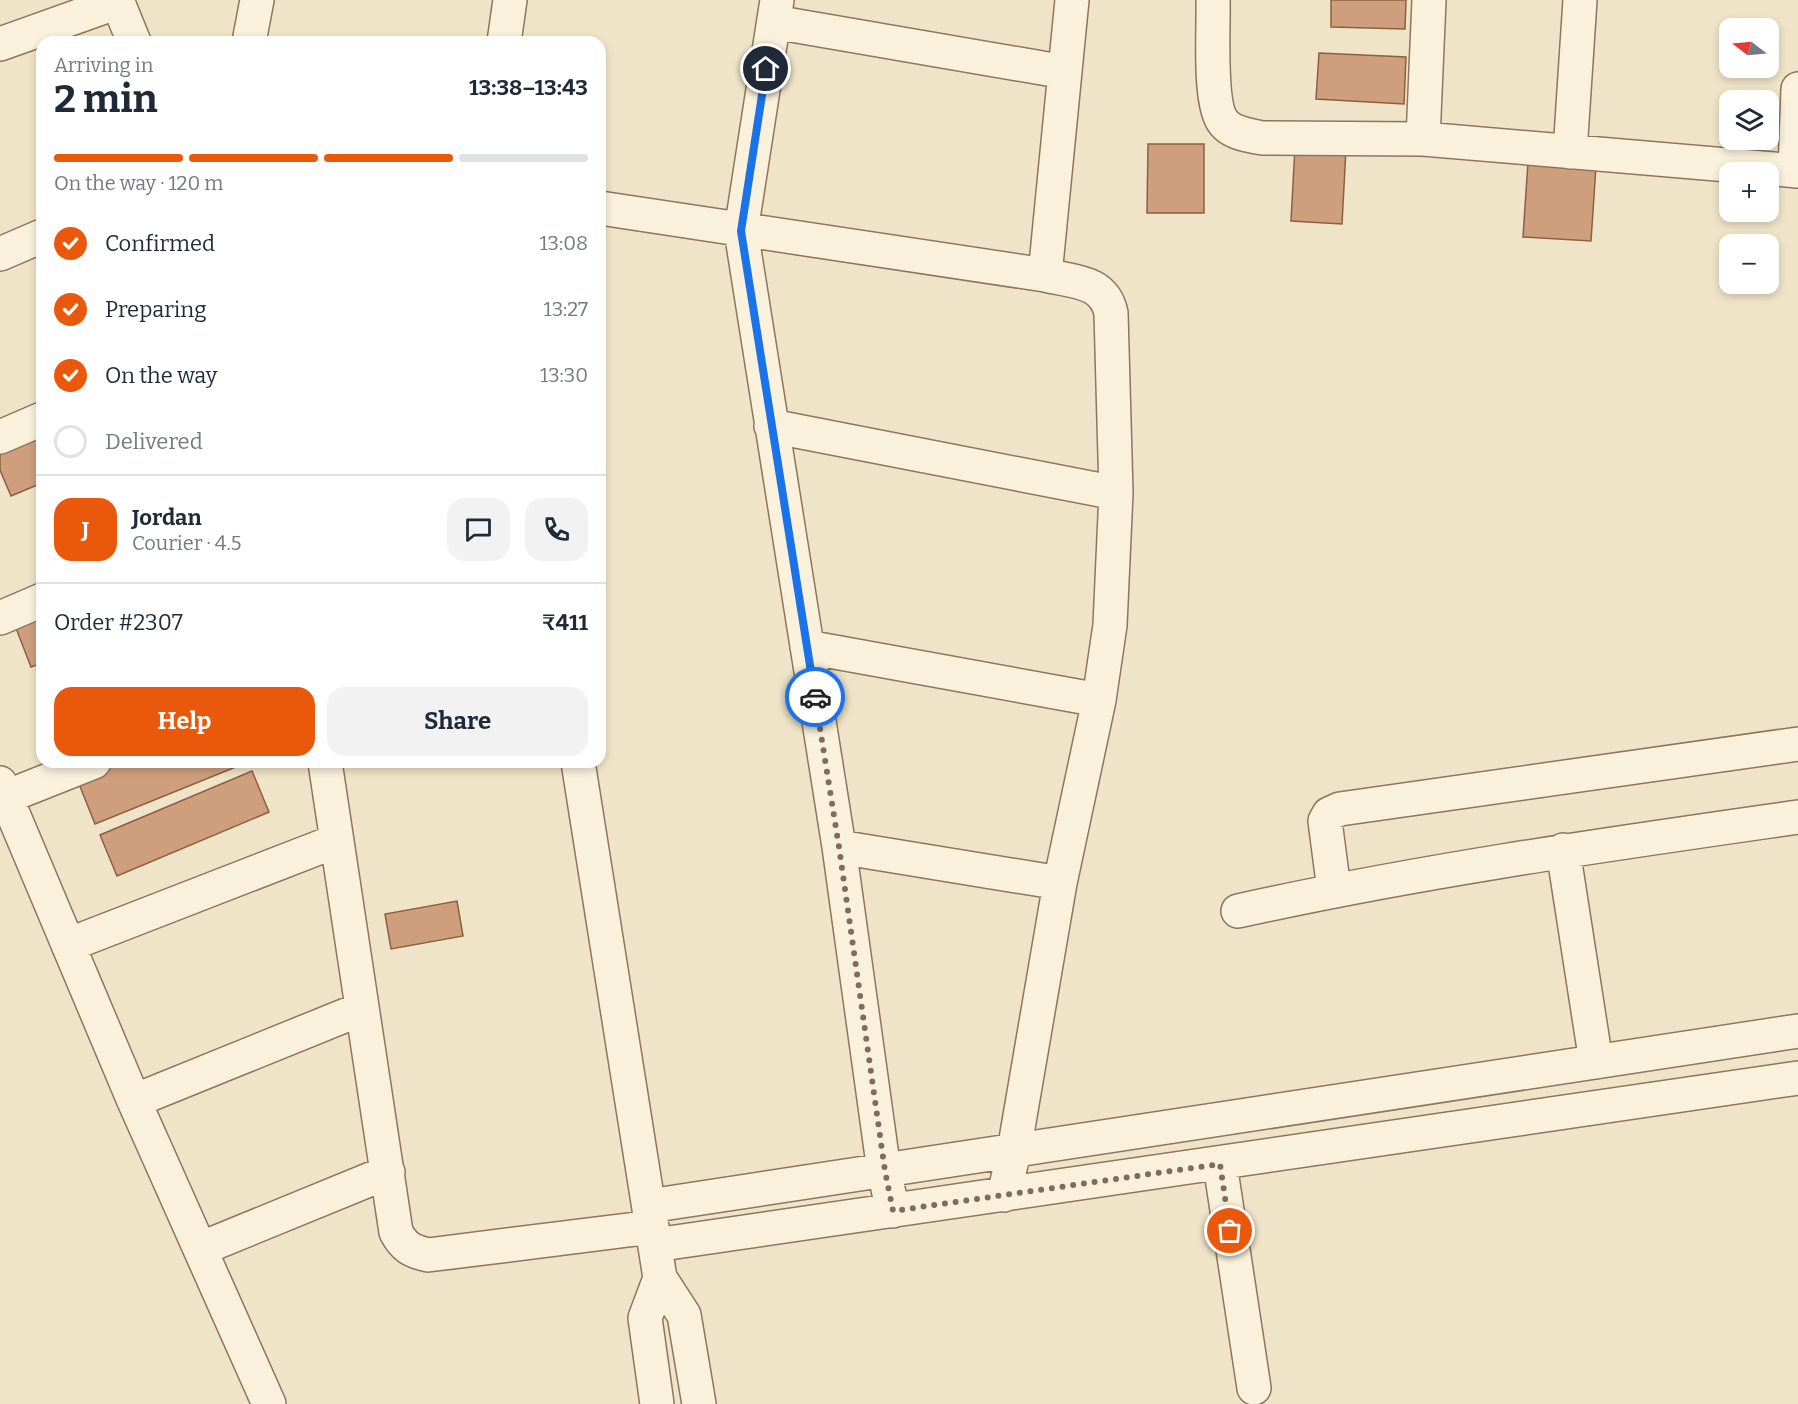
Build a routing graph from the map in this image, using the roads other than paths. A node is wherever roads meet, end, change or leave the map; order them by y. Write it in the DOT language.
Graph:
graph roads {
  1 [pos="257,0"];
  2 [pos="510,0"];
  3 [pos="1072,0"];
  4 [pos="1214,0"];
  5 [pos="1429,0"];
  6 [pos="1580,0"];
  7 [pos="117,1"];
  8 [pos="775,11"];
  9 [pos="132,36"];
  10 [pos="250,36"];
  11 [pos="505,36"];
  12 [pos="0,44"];
  13 [pos="1065,72"];
  14 [pos="1798,89"];
  15 [pos="1423,139"];
  16 [pos="1570,152"];
  17 [pos="1796,171"];
  18 [pos="606,209"];
  19 [pos="741,231"];
  20 [pos="36,239"];
  21 [pos="0,254"];
  22 [pos="1045,275"];
  23 [pos="36,422"];
  24 [pos="771,426"];
  25 [pos="0,437"];
  26 [pos="1116,493"];
  27 [pos="36,603"];
  28 [pos="0,618"];
  29 [pos="807,647"];
  30 [pos="1099,700"];
  31 [pos="1798,744"];
  32 [pos="74,768"];
  33 [pos="326,768"];
  34 [pos="579,768"];
  35 [pos="3,790"];
  36 [pos="1798,817"];
  37 [pos="336,841"];
  38 [pos="839,847"];
  39 [pos="1563,850"];
  40 [pos="1060,883"];
  41 [pos="1334,890"];
  42 [pos="1238,911"];
  43 [pos="68,945"];
  44 [pos="361,1009"];
  45 [pos="1798,1031"];
  46 [pos="1596,1062"];
  47 [pos="1798,1078"];
  48 [pos="134,1101"];
  49 [pos="1014,1151"];
  50 [pos="1220,1164"];
  51 [pos="885,1171"];
  52 [pos="388,1172"];
  53 [pos="1004,1195"];
  54 [pos="893,1211"];
  55 [pos="652,1226"];
  56 [pos="200,1249"];
  57 [pos="660,1278"];
  58 [pos="1254,1388"];
  59 [pos="269,1404"];
  60 [pos="657,1404"];
  61 [pos="699,1404"];
  1 -- 10 [label="street"];
  2 -- 11 [label="street"];
  3 -- 13 [label="street"];
  4 -- 15 [label="street"];
  5 -- 15 [label="street"];
  6 -- 16 [label="street"];
  7 -- 9 [label="street"];
  7 -- 12 [label="street"];
  8 -- 13 [label="street"];
  8 -- 19 [label="street"];
  13 -- 22 [label="street"];
  14 -- 17 [label="street"];
  15 -- 16 [label="street"];
  16 -- 17 [label="street"];
  18 -- 19 [label="street"];
  19 -- 22 [label="street"];
  19 -- 24 [label="street"];
  20 -- 21 [label="street"];
  22 -- 26 [label="street"];
  23 -- 25 [label="street"];
  24 -- 26 [label="street"];
  24 -- 29 [label="street"];
  26 -- 30 [label="street"];
  27 -- 28 [label="street"];
  29 -- 30 [label="street"];
  29 -- 38 [label="street"];
  30 -- 40 [label="street"];
  31 -- 41 [label="street"];
  32 -- 35 [label="street"];
  33 -- 37 [label="street"];
  34 -- 55 [label="street"];
  35 -- 43 [label="street"];
  36 -- 39 [label="street"];
  37 -- 43 [label="street"];
  37 -- 44 [label="street"];
  38 -- 40 [label="street"];
  38 -- 51 [label="street"];
  39 -- 41 [label="street"];
  39 -- 46 [label="street"];
  40 -- 49 [label="street"];
  41 -- 42 [label="street"];
  43 -- 48 [label="street"];
  44 -- 48 [label="street"];
  44 -- 52 [label="street"];
  45 -- 46 [label="street"];
  46 -- 49 [label="street"];
  47 -- 50 [label="street"];
  48 -- 56 [label="street"];
  49 -- 51 [label="street"];
  49 -- 53 [label="street"];
  50 -- 53 [label="street"];
  50 -- 58 [label="street"];
  51 -- 54 [label="street"];
  51 -- 55 [label="street"];
  52 -- 55 [label="street"];
  52 -- 56 [label="street"];
  53 -- 54 [label="street"];
  54 -- 55 [label="street"];
  55 -- 57 [label="street"];
  56 -- 59 [label="street"];
  57 -- 60 [label="street"];
  57 -- 61 [label="street"];
}
